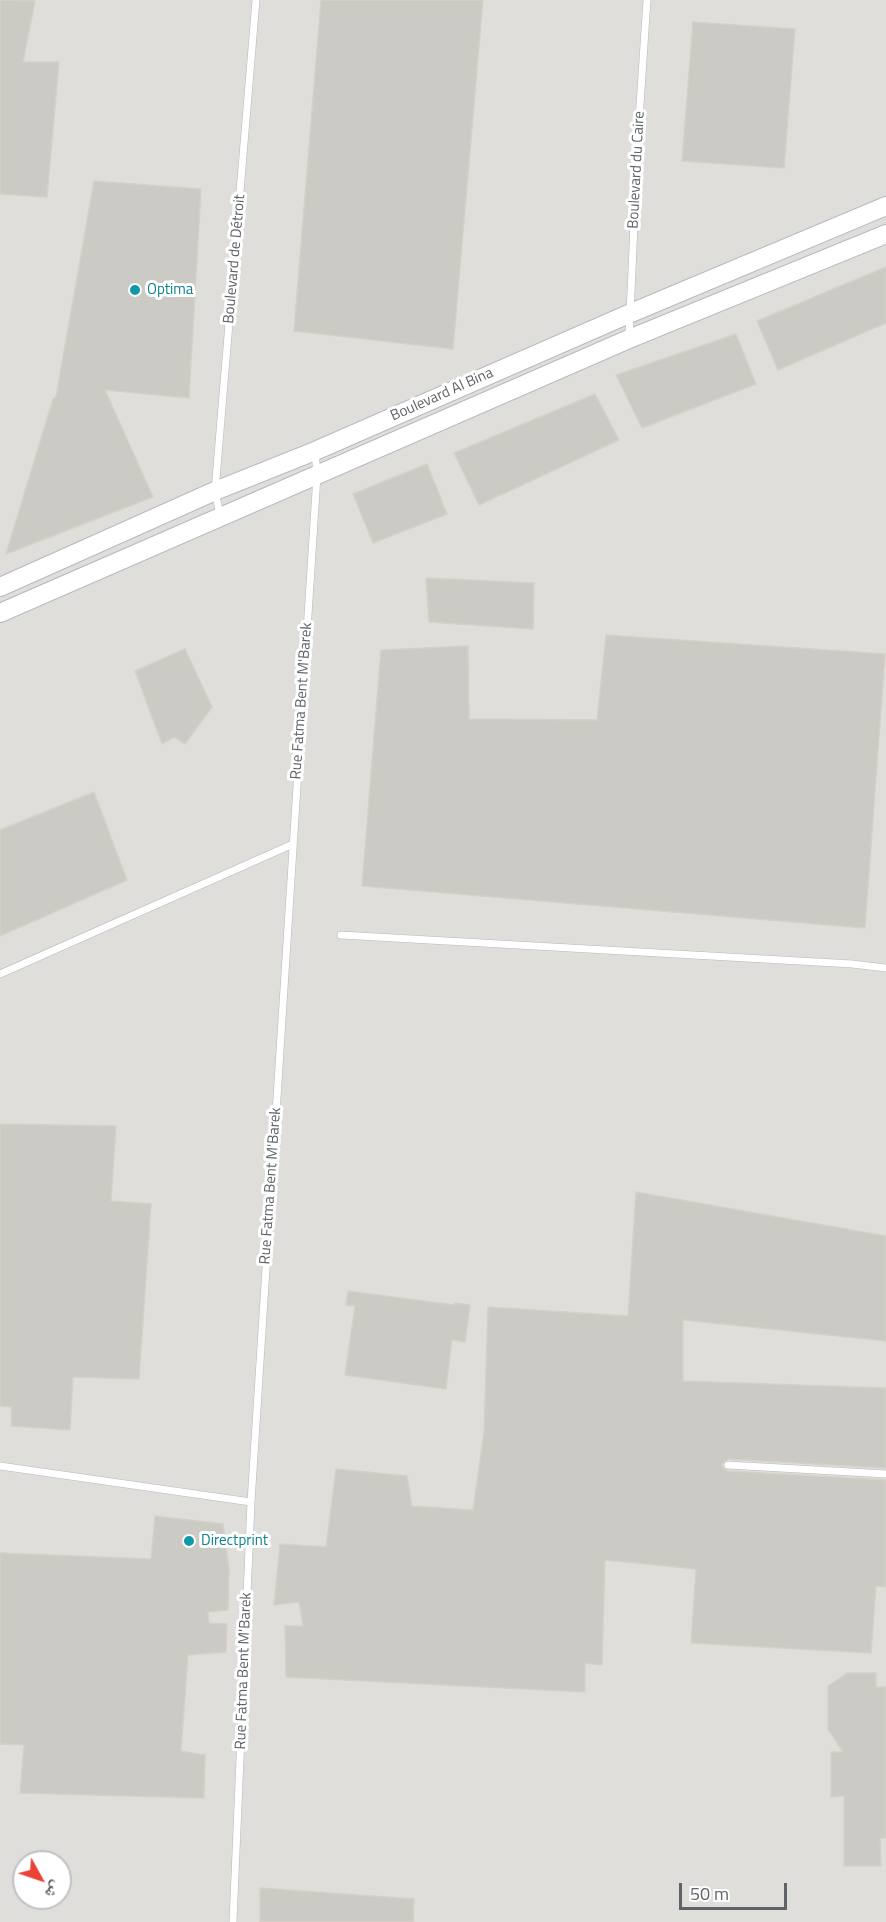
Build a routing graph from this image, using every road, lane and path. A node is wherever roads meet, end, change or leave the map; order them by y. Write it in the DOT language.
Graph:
graph roads {
  1 [pos="256,0"];
  2 [pos="647,0"];
  3 [pos="886,206"];
  4 [pos="886,234"];
  5 [pos="631,313"];
  6 [pos="629,339"];
  7 [pos="315,451"];
  8 [pos="317,475"];
  9 [pos="215,491"];
  10 [pos="220,517"];
  11 [pos="0,587"];
  12 [pos="0,613"];
  13 [pos="293,844"];
  14 [pos="341,935"];
  15 [pos="886,968"];
  16 [pos="0,974"];
  17 [pos="728,1465"];
  18 [pos="0,1466"];
  19 [pos="886,1474"];
  20 [pos="251,1502"];
  21 [pos="233,1922"];
  1 -- 9 [label="lane, Boulevard de Détroit"];
  2 -- 5 [label="lane, Boulevard du Caire"];
  3 -- 5 [label="main road, Boulevard Al Bina"];
  4 -- 6 [label="main road, Boulevard Al Bina"];
  5 -- 6 [label="lane, Boulevard du Caire"];
  5 -- 7 [label="main road, Boulevard Al Bina"];
  6 -- 8 [label="main road, Boulevard Al Bina"];
  7 -- 8 [label="lane, Rue Fatma Bent M'Barek"];
  7 -- 9 [label="main road, Boulevard Al Bina"];
  8 -- 10 [label="main road, Boulevard Al Bina"];
  8 -- 13 [label="lane, Rue Fatma Bent M'Barek"];
  9 -- 10 [label="lane, Boulevard de Détroit"];
  9 -- 11 [label="main road, Boulevard Al Bina"];
  10 -- 12 [label="main road, Boulevard Al Bina"];
  13 -- 16 [label="lane"];
  13 -- 20 [label="lane, Rue Fatma Bent M'Barek"];
  14 -- 15 [label="lane"];
  17 -- 19 [label="lane"];
  18 -- 20 [label="lane"];
  20 -- 21 [label="lane, Rue Fatma Bent M'Barek"];
}
